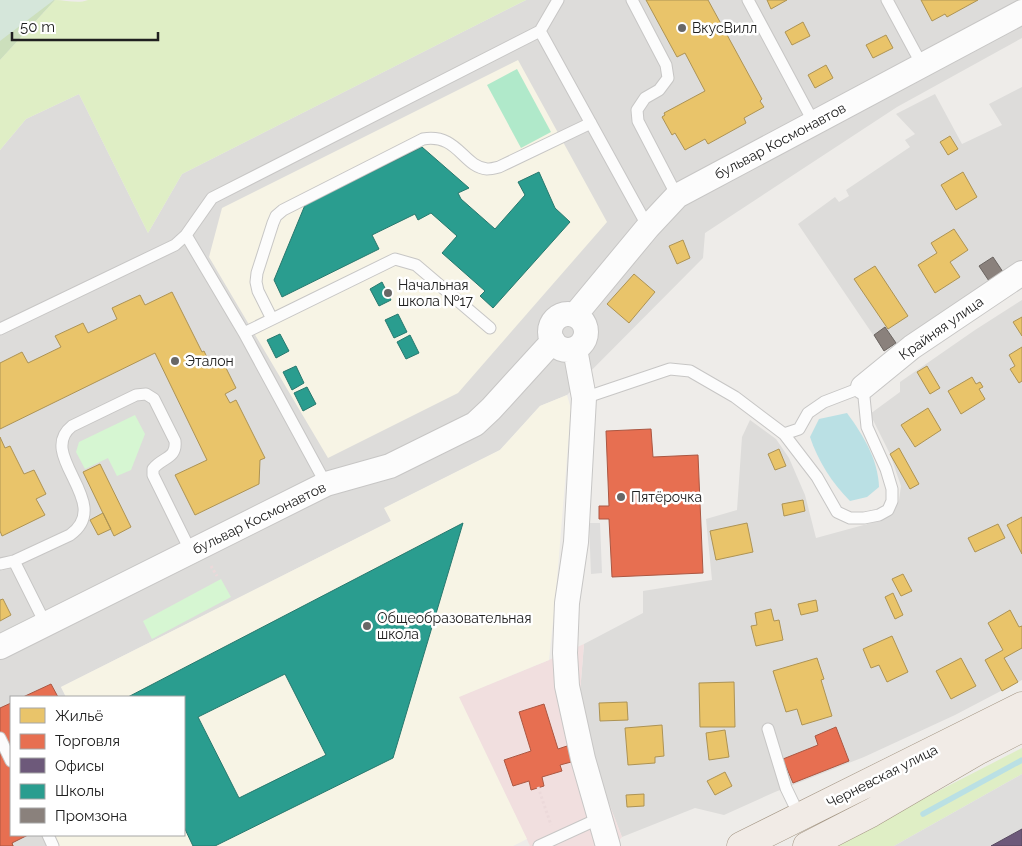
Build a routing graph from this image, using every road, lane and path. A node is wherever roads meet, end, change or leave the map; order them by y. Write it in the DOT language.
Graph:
graph roads {
  1 [pos="558,0"];
  2 [pos="632,0"];
  3 [pos="748,0"];
  4 [pos="887,0"];
  5 [pos="1022,12"];
  6 [pos="540,31"];
  7 [pos="922,65"];
  8 [pos="590,123"];
  9 [pos="814,123"];
  10 [pos="677,196"];
  11 [pos="648,227"];
  12 [pos="186,235"];
  13 [pos="1022,273"];
  14 [pos="272,320"];
  15 [pos="490,328"];
  16 [pos="0,329"];
  17 [pos="244,333"];
  18 [pos="564,345"];
  19 [pos="863,388"];
  20 [pos="584,398"];
  21 [pos="784,434"];
  22 [pos="326,484"];
  23 [pos="191,552"];
  24 [pos="14,561"];
  25 [pos="0,564"];
  26 [pos="46,624"];
  27 [pos="0,647"];
  28 [pos="1022,706"];
  29 [pos="1022,728"];
  30 [pos="768,729"];
  31 [pos="0,738"];
  32 [pos="10,759"];
  33 [pos="538,787"];
  34 [pos="800,817"];
  35 [pos="600,818"];
  36 [pos="555,838"];
  37 [pos="539,846"];
  38 [pos="608,846"];
  39 [pos="741,846"];
  40 [pos="807,846"];
  1 -- 6 [label="lane"];
  2 -- 10 [label="lane"];
  3 -- 9 [label="lane"];
  4 -- 7 [label="lane"];
  5 -- 7 [label="street, бульвар Космонавтов"];
  6 -- 8 [label="lane"];
  6 -- 12 [label="lane"];
  7 -- 9 [label="street, бульвар Космонавтов"];
  8 -- 11 [label="lane"];
  8 -- 14 [label="lane"];
  9 -- 10 [label="street, бульвар Космонавтов"];
  10 -- 11 [label="street, бульвар Космонавтов"];
  11 -- 18 [label="street, бульвар Космонавтов"];
  12 -- 16 [label="lane"];
  12 -- 17 [label="lane"];
  13 -- 19 [label="street, Крайняя улица"];
  14 -- 15 [label="lane"];
  14 -- 17 [label="lane"];
  17 -- 22 [label="lane"];
  18 -- 20 [label="street"];
  18 -- 22 [label="street, бульвар Космонавтов"];
  19 -- 21 [label="lane"];
  19 -- 21 [label="lane"];
  20 -- 21 [label="lane"];
  20 -- 35 [label="street"];
  22 -- 23 [label="street, бульвар Космонавтов"];
  23 -- 24 [label="lane"];
  23 -- 26 [label="street, бульвар Космонавтов"];
  24 -- 25 [label="lane"];
  24 -- 26 [label="lane"];
  26 -- 27 [label="street, бульвар Космонавтов"];
  28 -- 34 [label="main road, Черневская улица"];
  29 -- 40 [label="main road, Черневская улица"];
  30 -- 34 [label="lane"];
  31 -- 32 [label="lane"];
  33 -- 36 [label="path"];
  34 -- 39 [label="main road, Черневская улица"];
  35 -- 36 [label="lane"];
  35 -- 38 [label="street"];
  36 -- 37 [label="lane"];
}
